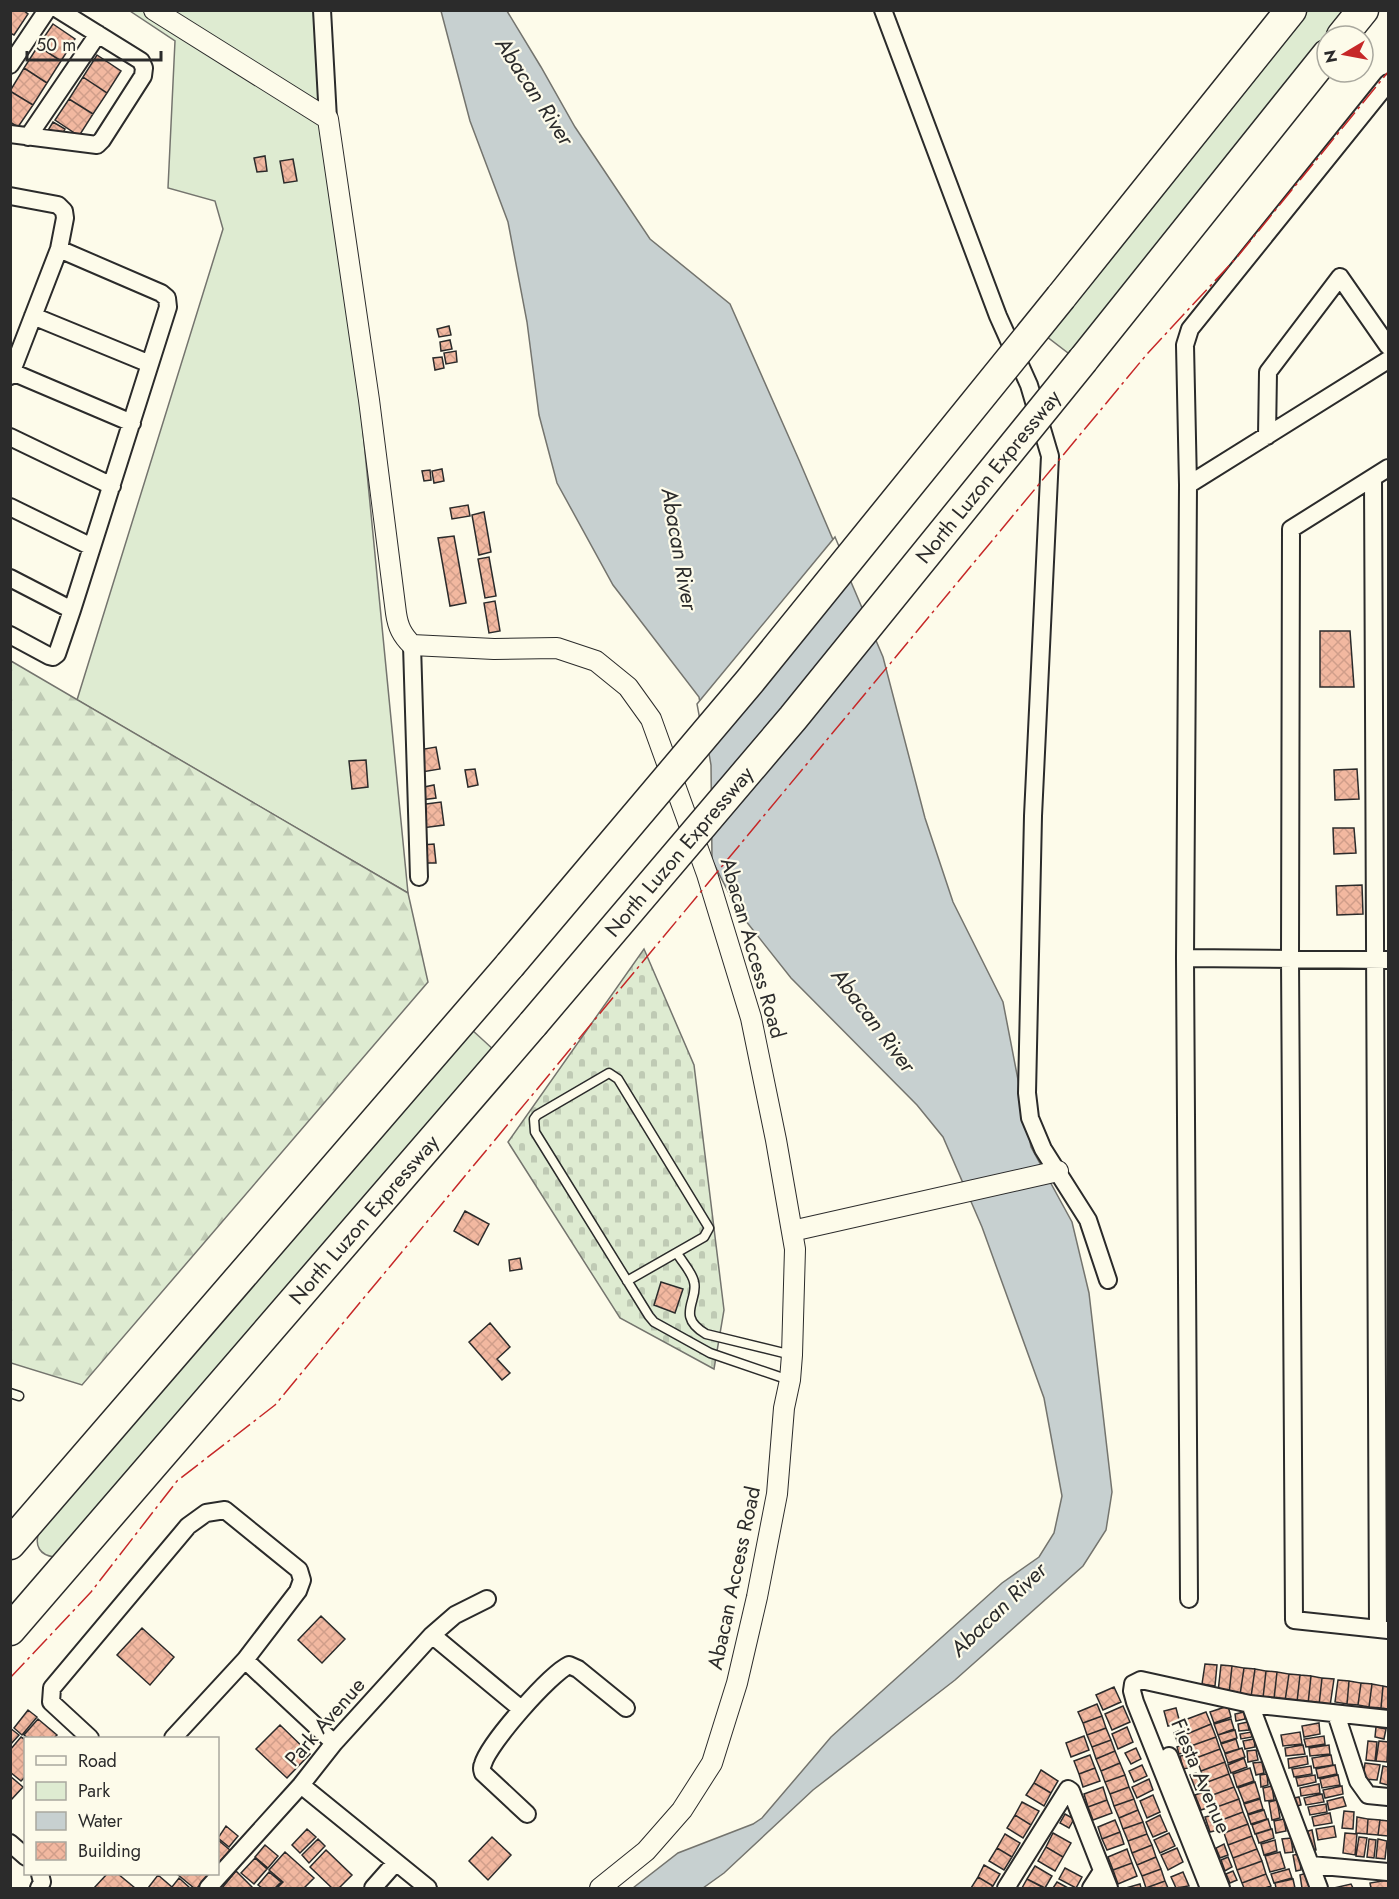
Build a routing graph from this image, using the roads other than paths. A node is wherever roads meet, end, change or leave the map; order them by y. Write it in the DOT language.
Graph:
graph roads {
  1 [pos="47,10"];
  2 [pos="59,10"];
  3 [pos="154,10"];
  4 [pos="322,10"];
  5 [pos="883,10"];
  6 [pos="1291,10"];
  7 [pos="1363,10"];
  8 [pos="1352,24"];
  9 [pos="98,34"];
  10 [pos="10,65"];
  11 [pos="1315,70"];
  12 [pos="1389,83"];
  13 [pos="328,119"];
  14 [pos="10,134"];
  15 [pos="28,137"];
  16 [pos="10,196"];
  17 [pos="59,249"];
  18 [pos="33,316"];
  19 [pos="1389,346"];
  20 [pos="1389,360"];
  21 [pos="150,364"];
  22 [pos="11,374"];
  23 [pos="132,423"];
  24 [pos="1267,436"];
  25 [pos="10,437"];
  26 [pos="1389,468"];
  27 [pos="1373,478"];
  28 [pos="1188,485"];
  29 [pos="112,486"];
  30 [pos="10,507"];
  31 [pos="92,547"];
  32 [pos="10,578"];
  33 [pos="72,610"];
  34 [pos="10,635"];
  35 [pos="412,645"];
  36 [pos="419,877"];
  37 [pos="1185,958"];
  38 [pos="1290,958"];
  39 [pos="1381,960"];
  40 [pos="1054,1172"];
  41 [pos="792,1231"];
  42 [pos="677,1253"];
  43 [pos="1108,1280"];
  44 [pos="627,1281"];
  45 [pos="792,1355"];
  46 [pos="790,1380"];
  47 [pos="10,1544"];
  48 [pos="487,1599"];
  49 [pos="1189,1599"];
  50 [pos="12,1624"];
  51 [pos="1383,1630"];
  52 [pos="432,1635"];
  53 [pos="245,1660"];
  54 [pos="1250,1704"];
  55 [pos="626,1708"];
  56 [pos="521,1709"];
  57 [pos="1336,1714"];
  58 [pos="1389,1719"];
  59 [pos="89,1737"];
  60 [pos="174,1737"];
  61 [pos="334,1743"];
  62 [pos="301,1785"];
  63 [pos="1389,1797"];
  64 [pos="527,1814"];
  65 [pos="1197,1841"];
  66 [pos="10,1843"];
  67 [pos="24,1855"];
  68 [pos="396,1862"];
  69 [pos="1311,1865"];
  70 [pos="1102,1871"];
  71 [pos="1389,1872"];
  72 [pos="208,1888"];
  73 [pos="372,1888"];
  74 [pos="428,1888"];
  75 [pos="600,1888"];
  76 [pos="1006,1888"];
  77 [pos="1091,1888"];
  78 [pos="1109,1888"];
  79 [pos="1209,1888"];
  80 [pos="1221,1888"];
  81 [pos="1319,1888"];
  1 -- 10 [label="street"];
  2 -- 9 [label="street"];
  3 -- 13 [label="street"];
  4 -- 13 [label="street"];
  5 -- 40 [label="street"];
  6 -- 47 [label="highway, bridge"];
  7 -- 8 [label="highway"];
  9 -- 15 [label="street"];
  9 -- 15 [label="street"];
  11 -- 50 [label="highway, North Luzon Expressway, bridge"];
  12 -- 28 [label="street"];
  13 -- 35 [label="street"];
  14 -- 15 [label="street"];
  16 -- 17 [label="street"];
  17 -- 18 [label="street"];
  17 -- 21 [label="street"];
  18 -- 21 [label="street"];
  18 -- 22 [label="street"];
  19 -- 24 [label="street"];
  20 -- 24 [label="street"];
  21 -- 23 [label="street"];
  22 -- 23 [label="street"];
  23 -- 29 [label="street"];
  24 -- 28 [label="street"];
  25 -- 29 [label="street"];
  26 -- 27 [label="street"];
  27 -- 38 [label="street"];
  27 -- 39 [label="street"];
  28 -- 37 [label="street"];
  29 -- 31 [label="street"];
  30 -- 31 [label="street"];
  31 -- 33 [label="street"];
  32 -- 33 [label="street"];
  33 -- 34 [label="street"];
  35 -- 36 [label="street"];
  35 -- 41 [label="street, Abacan Access Road"];
  37 -- 38 [label="street"];
  37 -- 49 [label="street"];
  38 -- 39 [label="street"];
  38 -- 51 [label="street"];
  39 -- 51 [label="street"];
  40 -- 41 [label="street"];
  40 -- 43 [label="street"];
  41 -- 45 [label="street, Abacan Access Road"];
  42 -- 44 [label="lane"];
  42 -- 44 [label="lane"];
  42 -- 45 [label="lane"];
  44 -- 46 [label="lane"];
  45 -- 46 [label="street, Abacan Access Road"];
  46 -- 75 [label="street, Abacan Access Road"];
  48 -- 52 [label="street, Park Avenue"];
  52 -- 56 [label="street"];
  52 -- 61 [label="street, Park Avenue"];
  53 -- 59 [label="street"];
  53 -- 60 [label="street"];
  53 -- 61 [label="street"];
  54 -- 57 [label="street"];
  54 -- 65 [label="street, Fiesta Avenue"];
  54 -- 69 [label="street"];
  55 -- 56 [label="street"];
  56 -- 64 [label="street"];
  57 -- 58 [label="street"];
  57 -- 63 [label="street"];
  61 -- 62 [label="street, Park Avenue"];
  62 -- 68 [label="street"];
  62 -- 72 [label="street, Park Avenue"];
  65 -- 79 [label="street, Fiesta Avenue"];
  65 -- 80 [label="street, Fiesta Avenue"];
  66 -- 67 [label="street"];
  68 -- 73 [label="street"];
  68 -- 74 [label="street"];
  69 -- 71 [label="street"];
  69 -- 81 [label="street"];
  70 -- 76 [label="street"];
  70 -- 77 [label="street"];
  70 -- 78 [label="street"];
}
